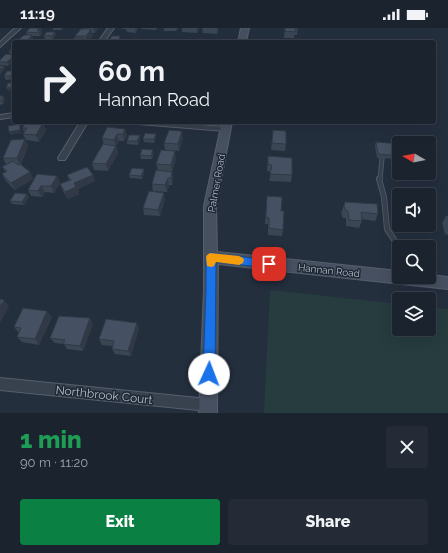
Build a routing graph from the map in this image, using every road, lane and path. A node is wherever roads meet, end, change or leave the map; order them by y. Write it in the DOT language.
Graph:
graph roads {
  1 [pos="18,28"];
  2 [pos="111,28"];
  3 [pos="245,28"];
  4 [pos="102,40"];
  5 [pos="242,40"];
  6 [pos="0,45"];
  7 [pos="12,115"];
  8 [pos="0,117"];
  9 [pos="83,124"];
  10 [pos="182,124"];
  11 [pos="226,126"];
  12 [pos="62,158"];
  13 [pos="382,158"];
  14 [pos="394,240"];
  15 [pos="210,257"];
  16 [pos="392,276"];
  17 [pos="436,281"];
  18 [pos="448,283"];
  19 [pos="0,384"];
  20 [pos="208,409"];
  1 -- 6 [label="street"];
  2 -- 4 [label="street"];
  3 -- 5 [label="street"];
  7 -- 8 [label="street"];
  9 -- 12 [label="street"];
  10 -- 11 [label="street"];
  11 -- 15 [label="street, Palmer Road"];
  13 -- 14 [label="lane"];
  15 -- 16 [label="street, Hannan Road"];
  15 -- 20 [label="street, Palmer Road"];
  17 -- 18 [label="street, Hannan Road"];
  19 -- 20 [label="street, Northbrook Court"];
}
